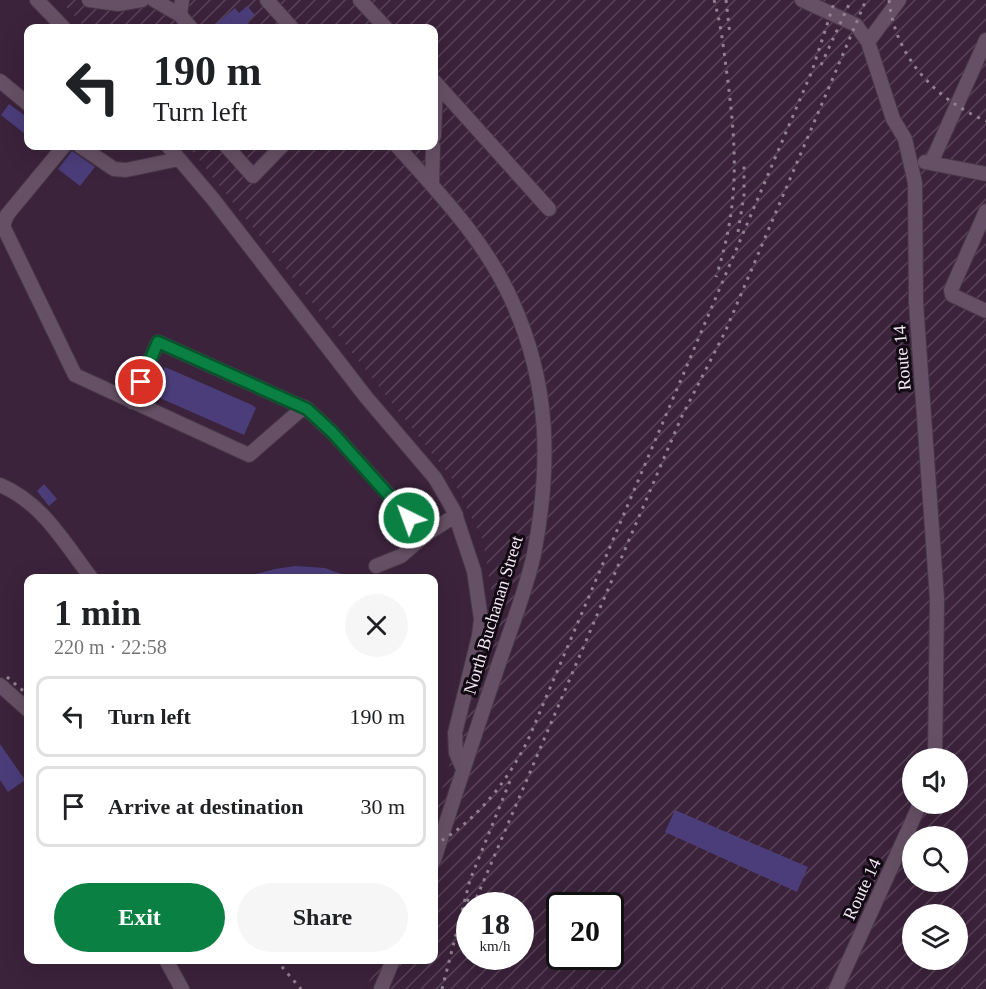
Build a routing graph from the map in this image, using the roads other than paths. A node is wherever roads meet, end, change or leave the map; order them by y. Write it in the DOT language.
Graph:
graph roads {
  1 [pos="37,0"];
  2 [pos="89,0"];
  3 [pos="142,0"];
  4 [pos="154,0"];
  5 [pos="182,0"];
  6 [pos="267,0"];
  7 [pos="360,0"];
  8 [pos="802,0"];
  9 [pos="899,0"];
  10 [pos="180,15"];
  11 [pos="60,24"];
  12 [pos="188,24"];
  13 [pos="288,24"];
  14 [pos="382,24"];
  15 [pos="986,40"];
  16 [pos="868,42"];
  17 [pos="980,69"];
  18 [pos="0,81"];
  19 [pos="438,86"];
  20 [pos="24,101"];
  21 [pos="61,150"];
  22 [pos="86,150"];
  23 [pos="171,150"];
  24 [pos="230,150"];
  25 [pos="278,150"];
  26 [pos="401,150"];
  27 [pos="433,150"];
  28 [pos="179,159"];
  29 [pos="910,163"];
  30 [pos="931,163"];
  31 [pos="986,174"];
  32 [pos="432,185"];
  33 [pos="549,208"];
  34 [pos="986,211"];
  35 [pos="986,311"];
  36 [pos="132,402"];
  37 [pos="304,407"];
  38 [pos="0,485"];
  39 [pos="456,515"];
  40 [pos="424,535"];
  41 [pos="376,566"];
  42 [pos="88,574"];
  43 [pos="0,685"];
  44 [pos="24,706"];
  45 [pos="935,748"];
  46 [pos="464,769"];
  47 [pos="915,814"];
  48 [pos="438,848"];
  49 [pos="168,964"];
  50 [pos="391,964"];
  51 [pos="182,989"];
  52 [pos="381,989"];
  53 [pos="836,989"];
  1 -- 11 [label="street"];
  2 -- 3 [label="street"];
  4 -- 10 [label="street"];
  5 -- 10 [label="street"];
  6 -- 13 [label="street"];
  7 -- 14 [label="street"];
  8 -- 16 [label="street, Route 14"];
  9 -- 16 [label="street"];
  10 -- 12 [label="street"];
  15 -- 17 [label="street"];
  16 -- 29 [label="street, Route 14"];
  17 -- 30 [label="street"];
  18 -- 20 [label="street"];
  19 -- 33 [label="street"];
  21 -- 36 [label="street"];
  22 -- 28 [label="street"];
  23 -- 28 [label="street"];
  24 -- 25 [label="street"];
  26 -- 32 [label="street, North Buchanan Street"];
  27 -- 32 [label="street"];
  28 -- 39 [label="street"];
  29 -- 30 [label="street"];
  29 -- 45 [label="street, Route 14"];
  30 -- 31 [label="street"];
  32 -- 46 [label="street, North Buchanan Street"];
  34 -- 35 [label="street"];
  36 -- 37 [label="street"];
  36 -- 37 [label="street"];
  37 -- 40 [label="street"];
  38 -- 42 [label="street"];
  39 -- 40 [label="street"];
  39 -- 46 [label="street"];
  40 -- 41 [label="street"];
  43 -- 44 [label="street"];
  46 -- 48 [label="street, North Buchanan Street"];
  47 -- 53 [label="street, Route 14"];
  49 -- 51 [label="street"];
  50 -- 52 [label="street"];
}
